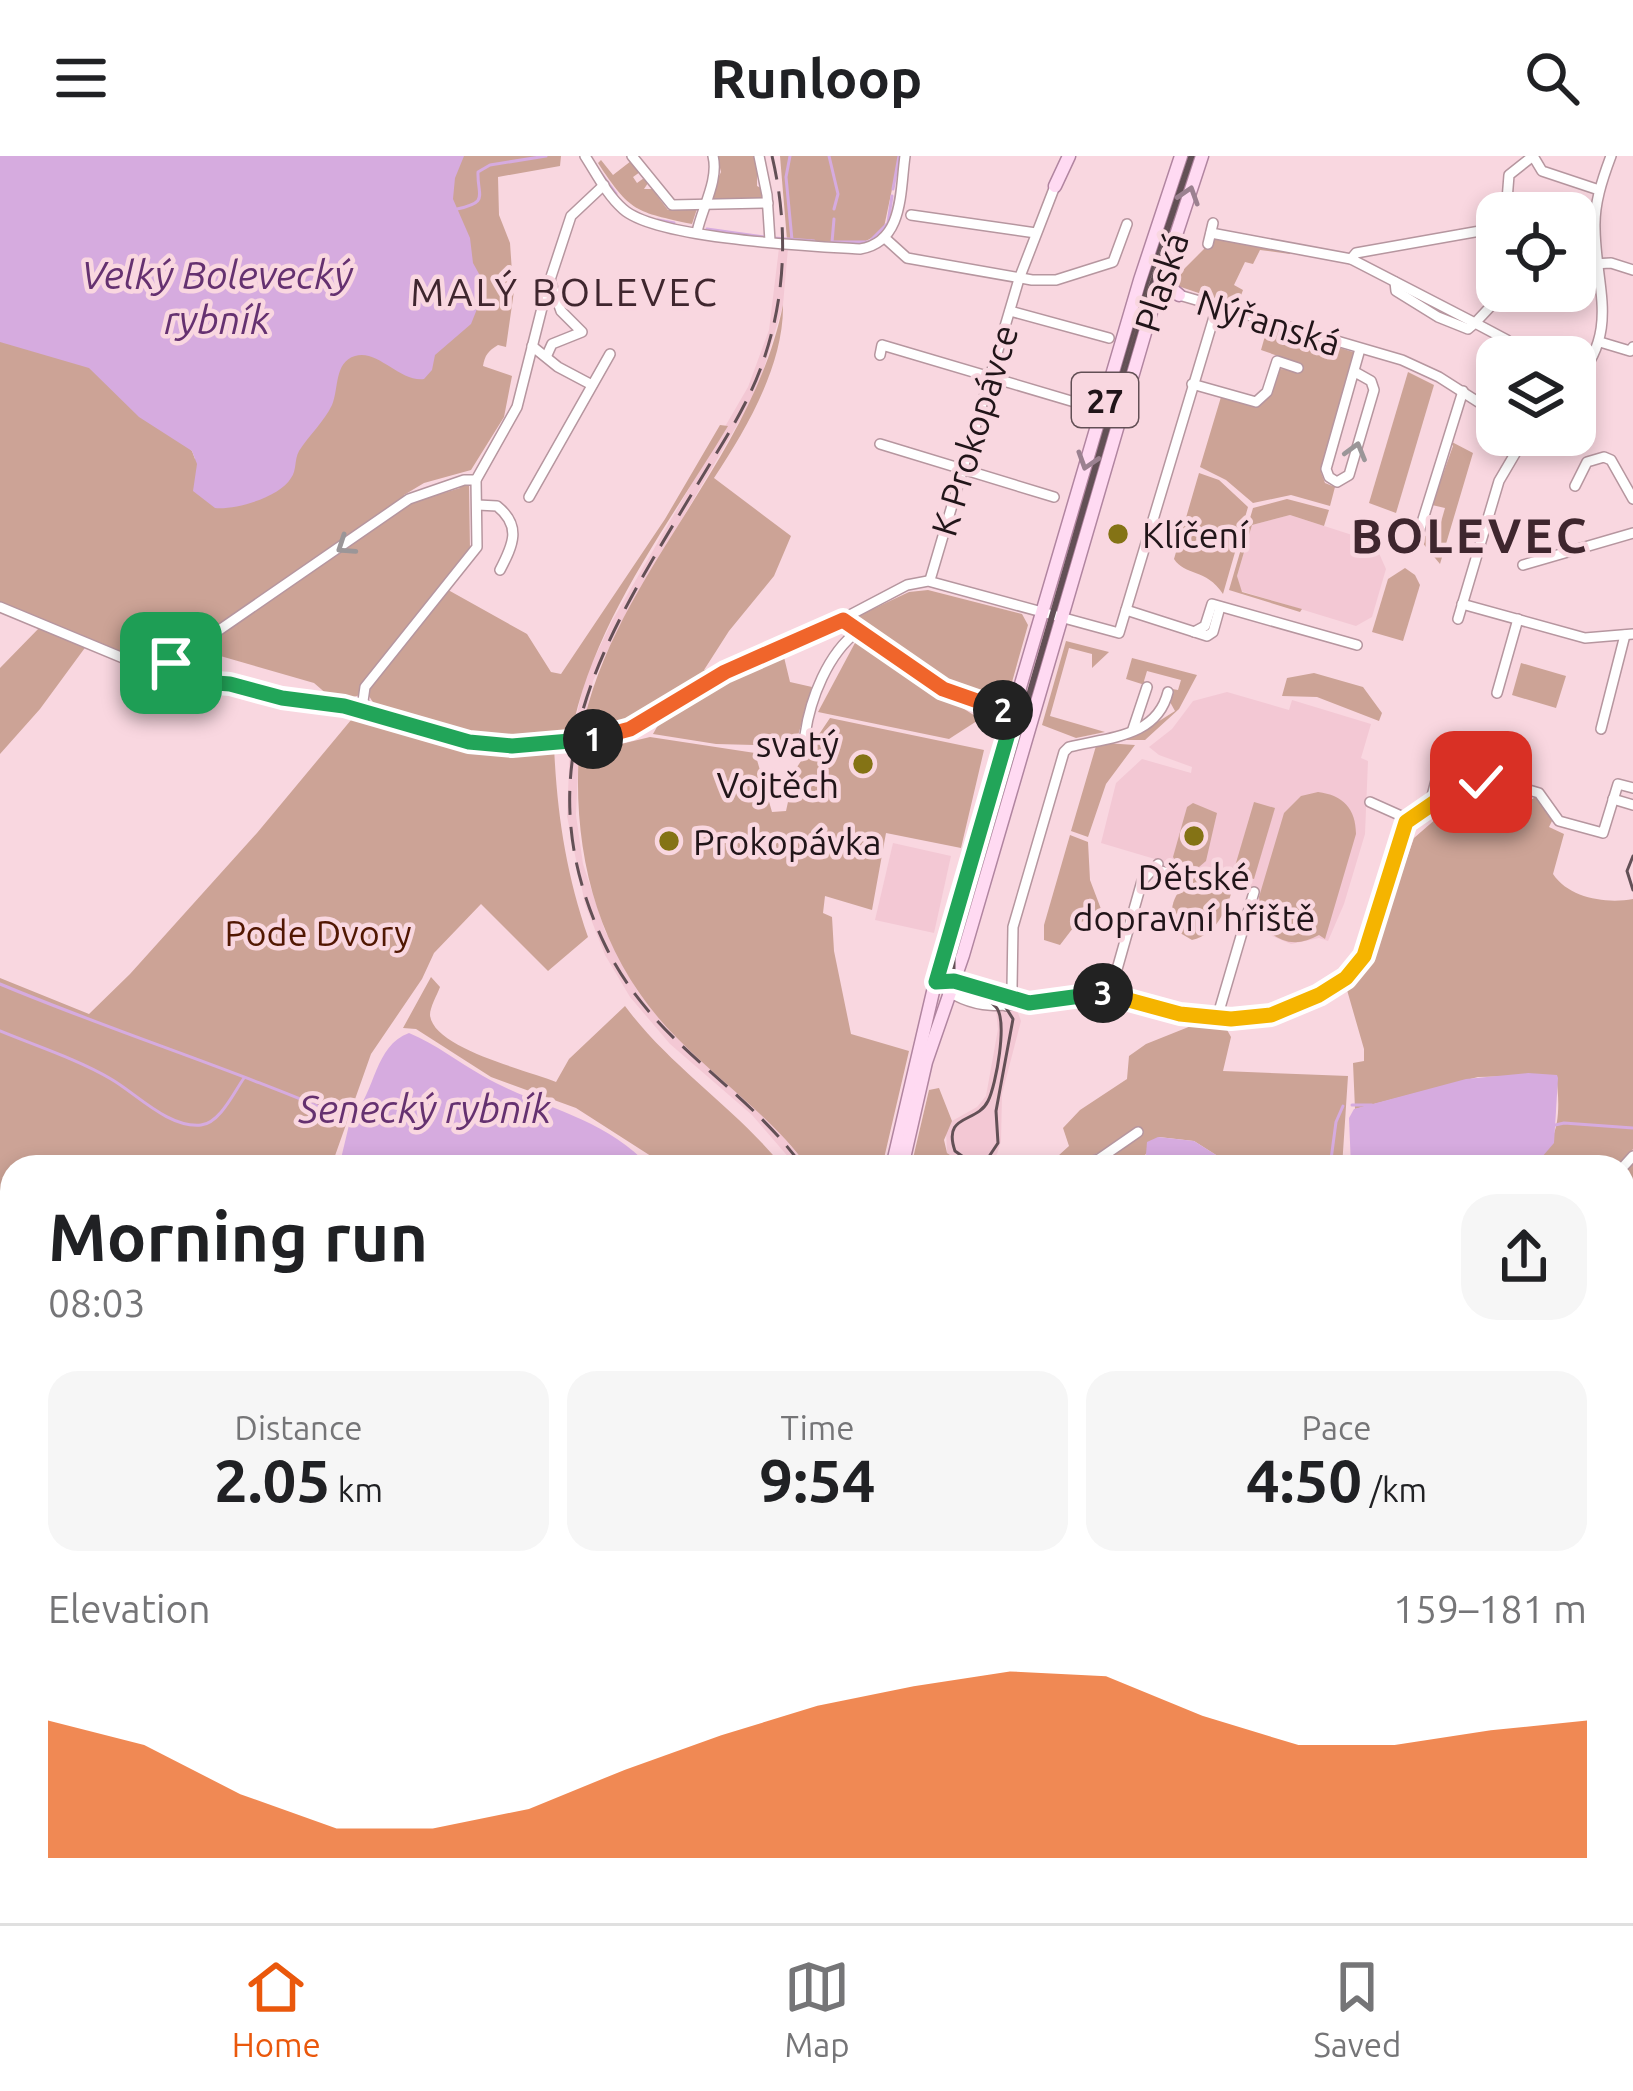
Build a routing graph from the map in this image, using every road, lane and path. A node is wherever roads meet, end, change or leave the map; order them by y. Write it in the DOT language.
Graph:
graph roads {
  1 [pos="585,156"];
  2 [pos="632,156"];
  3 [pos="713,156"];
  4 [pos="759,156"];
  5 [pos="905,156"];
  6 [pos="1070,156"];
  7 [pos="1181,156"];
  8 [pos="1202,156"];
  9 [pos="1533,156"];
  10 [pos="1611,156"];
  11 [pos="604,185"];
  12 [pos="1055,186"];
  13 [pos="1599,190"];
  14 [pos="1508,192"];
  15 [pos="768,203"];
  16 [pos="703,204"];
  17 [pos="911,214"];
  18 [pos="1126,224"];
  19 [pos="697,232"];
  20 [pos="1476,232"];
  21 [pos="1036,233"];
  22 [pos="1211,233"];
  23 [pos="886,239"];
  24 [pos="770,241"];
  25 [pos="1351,259"];
  26 [pos="1598,264"];
  27 [pos="1164,269"];
  28 [pos="1633,270"];
  29 [pos="1019,279"];
  30 [pos="550,280"];
  31 [pos="1178,295"];
  32 [pos="1154,302"];
  33 [pos="1217,307"];
  34 [pos="542,309"];
  35 [pos="561,311"];
  36 [pos="1010,311"];
  37 [pos="1484,312"];
  38 [pos="1472,321"];
  39 [pos="1500,336"];
  40 [pos="1109,338"];
  41 [pos="1600,342"];
  42 [pos="532,346"];
  43 [pos="1596,348"];
  44 [pos="1631,349"];
  45 [pos="1360,350"];
  46 [pos="610,354"];
  47 [pos="547,355"];
  48 [pos="880,355"];
  49 [pos="1298,368"];
  50 [pos="1355,372"];
  51 [pos="989,377"];
  52 [pos="1192,384"];
  53 [pos="592,385"];
  54 [pos="1462,391"];
  55 [pos="1476,400"];
  56 [pos="1088,406"];
  57 [pos="880,444"];
  58 [pos="1514,456"];
  59 [pos="962,469"];
  60 [pos="476,480"];
  61 [pos="1575,486"];
  62 [pos="529,497"];
  63 [pos="1054,497"];
  64 [pos="1633,499"];
  65 [pos="478,505"];
  66 [pos="1426,510"];
  67 [pos="1442,513"];
  68 [pos="1420,532"];
  69 [pos="1633,533"];
  70 [pos="1523,565"];
  71 [pos="500,570"];
  72 [pos="930,580"];
  73 [pos="1462,604"];
  74 [pos="0,607"];
  75 [pos="1126,610"];
  76 [pos="1043,611"];
  77 [pos="1061,617"];
  78 [pos="1458,619"];
  79 [pos="1517,619"];
  80 [pos="843,620"];
  81 [pos="858,631"];
  82 [pos="1629,635"];
  83 [pos="1357,645"];
  84 [pos="157,673"];
  85 [pos="1147,687"];
  86 [pos="1168,692"];
  87 [pos="1497,694"];
  88 [pos="369,713"];
  89 [pos="1014,713"];
  90 [pos="1133,729"];
  91 [pos="1601,729"];
  92 [pos="813,742"];
  93 [pos="1460,771"];
  94 [pos="1633,788"];
  95 [pos="1613,799"];
  96 [pos="1370,802"];
  97 [pos="1435,802"];
  98 [pos="1633,805"];
  99 [pos="1408,819"];
  100 [pos="1172,874"];
  101 [pos="1254,892"];
  102 [pos="936,982"];
  103 [pos="951,987"];
  104 [pos="1110,994"];
  105 [pos="1008,1002"];
  106 [pos="1217,1018"];
  107 [pos="1138,1132"];
  108 [pos="895,1155"];
  109 [pos="905,1155"];
  110 [pos="1105,1155"];
  1 -- 11 [label="street"];
  2 -- 16 [label="street"];
  3 -- 16 [label="street"];
  4 -- 15 [label="street"];
  5 -- 23 [label="street"];
  6 -- 12 [label="main road"];
  7 -- 76 [label="main road, Plaská / 27, one-way"];
  27 -- 8 [label="main road, Plaská / 27, one-way"];
  9 -- 13 [label="street"];
  9 -- 14 [label="street"];
  10 -- 13 [label="street"];
  11 -- 19 [label="street"];
  11 -- 30 [label="street"];
  12 -- 21 [label="street, K Prokopávce"];
  13 -- 26 [label="street"];
  15 -- 16 [label="street"];
  15 -- 24 [label="street"];
  16 -- 19 [label="street"];
  17 -- 21 [label="street"];
  18 -- 29 [label="street"];
  19 -- 24 [label="street"];
  20 -- 25 [label="street"];
  21 -- 29 [label="street, K Prokopávce"];
  22 -- 25 [label="street"];
  23 -- 24 [label="street"];
  23 -- 29 [label="street"];
  25 -- 38 [label="street"];
  26 -- 28 [label="street"];
  26 -- 41 [label="street"];
  27 -- 31 [label="main road"];
  27 -- 32 [label="main road, Plaská / 27"];
  29 -- 36 [label="street, K Prokopávce"];
  30 -- 34 [label="street"];
  30 -- 35 [label="street"];
  31 -- 32 [label="main road"];
  31 -- 33 [label="street, Nýřanská"];
  32 -- 77 [label="main road, Plaská / 27"];
  33 -- 45 [label="street, Nýřanská"];
  33 -- 52 [label="street, Plaská"];
  34 -- 35 [label="street"];
  34 -- 42 [label="street"];
  35 -- 47 [label="street"];
  36 -- 40 [label="street"];
  36 -- 51 [label="street, K Prokopávce"];
  37 -- 38 [label="street"];
  38 -- 39 [label="street"];
  41 -- 43 [label="street"];
  41 -- 44 [label="street"];
  42 -- 47 [label="street"];
  42 -- 60 [label="street"];
  45 -- 50 [label="street, Nýřanská"];
  45 -- 54 [label="street, Nýřanská"];
  46 -- 53 [label="street"];
  47 -- 53 [label="street"];
  48 -- 51 [label="street"];
  49 -- 52 [label="street, Plaská"];
  50 -- 50 [label="street, Nýřanská, one-way"];
  51 -- 56 [label="street"];
  51 -- 59 [label="street, K Prokopávce"];
  52 -- 75 [label="street, Plaská"];
  53 -- 62 [label="street"];
  54 -- 55 [label="street, Nýřanská"];
  54 -- 66 [label="street"];
  57 -- 59 [label="street"];
  58 -- 73 [label="street"];
  59 -- 63 [label="street"];
  59 -- 72 [label="street, K Prokopávce"];
  60 -- 65 [label="street"];
  60 -- 84 [label="street, one-way"];
  61 -- 64 [label="street"];
  65 -- 71 [label="street"];
  65 -- 88 [label="street"];
  66 -- 67 [label="street"];
  66 -- 68 [label="street"];
  69 -- 70 [label="street"];
  72 -- 76 [label="street, K Prokopávce"];
  72 -- 80 [label="street, K Prokopávce"];
  73 -- 78 [label="street"];
  73 -- 79 [label="street"];
  74 -- 84 [label="street"];
  75 -- 77 [label="street"];
  75 -- 83 [label="street"];
  76 -- 77 [label="street"];
  76 -- 89 [label="main road, Plaská / 27"];
  77 -- 103 [label="main road, Plaská / 27"];
  79 -- 82 [label="street"];
  79 -- 87 [label="street"];
  80 -- 81 [label="street"];
  80 -- 88 [label="street, K Prokopávce, bridge"];
  81 -- 89 [label="street"];
  81 -- 92 [label="street"];
  82 -- 91 [label="street"];
  84 -- 88 [label="street"];
  85 -- 90 [label="street"];
  86 -- 90 [label="street"];
  89 -- 102 [label="main road, Plaská / 27"];
  90 -- 105 [label="street"];
  93 -- 97 [label="street"];
  94 -- 95 [label="street"];
  95 -- 97 [label="street"];
  95 -- 98 [label="street"];
  96 -- 99 [label="street"];
  97 -- 99 [label="street"];
  99 -- 106 [label="street"];
  100 -- 104 [label="street"];
  101 -- 106 [label="street"];
  102 -- 103 [label="street"];
  102 -- 108 [label="main road, Plaská / 27"];
  103 -- 105 [label="street"];
  103 -- 109 [label="main road, Plaská / 27"];
  104 -- 105 [label="street"];
  104 -- 106 [label="street"];
  107 -- 110 [label="street"];
}
